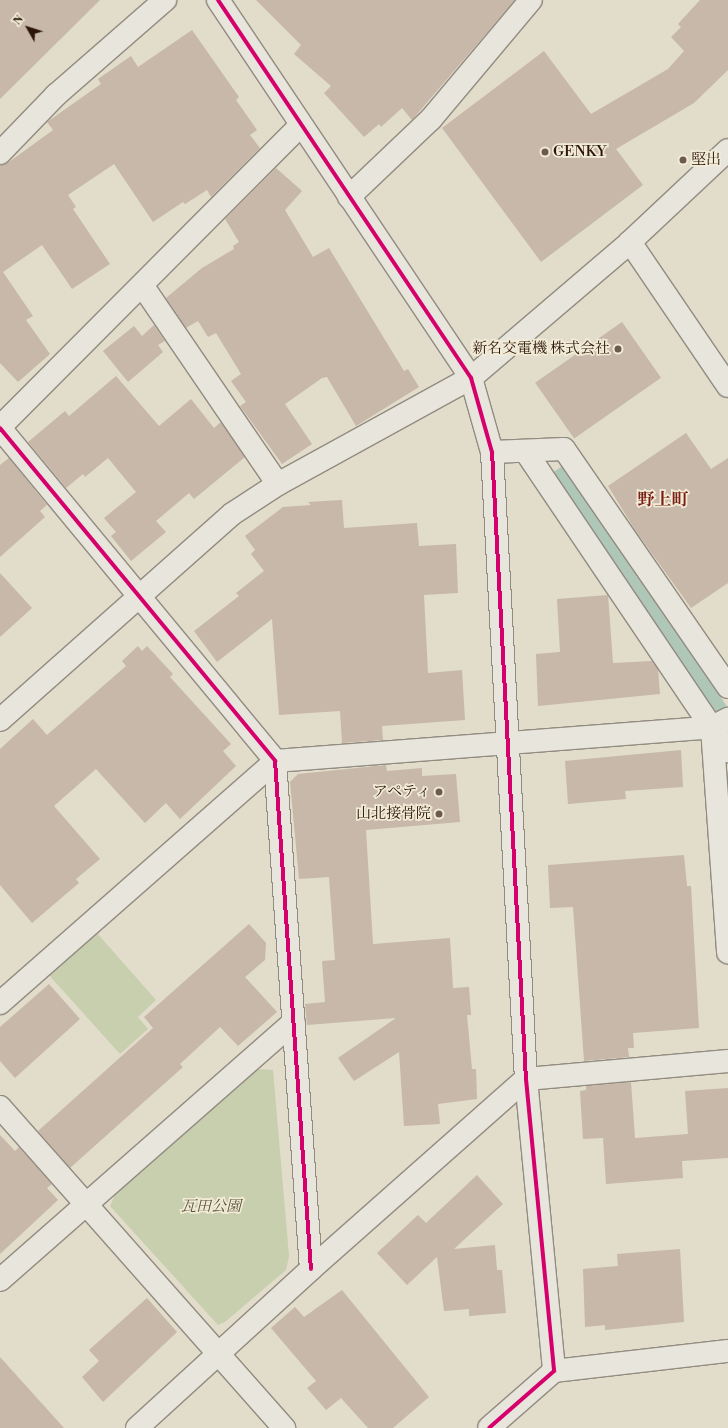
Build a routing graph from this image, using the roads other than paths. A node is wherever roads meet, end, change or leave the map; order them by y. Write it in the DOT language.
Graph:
graph roads {
  1 [pos="165,0"];
  2 [pos="218,0"];
  3 [pos="531,0"];
  4 [pos="301,125"];
  5 [pos="728,150"];
  6 [pos="0,153"];
  7 [pos="349,197"];
  8 [pos="630,242"];
  9 [pos="142,285"];
  10 [pos="471,378"];
  11 [pos="728,386"];
  12 [pos="0,428"];
  13 [pos="492,452"];
  14 [pos="526,452"];
  15 [pos="278,484"];
  16 [pos="139,596"];
  17 [pos="728,687"];
  18 [pos="0,720"];
  19 [pos="720,723"];
  20 [pos="507,744"];
  21 [pos="728,751"];
  22 [pos="275,760"];
  23 [pos="728,952"];
  24 [pos="0,1003"];
  25 [pos="294,1022"];
  26 [pos="728,1061"];
  27 [pos="526,1079"];
  28 [pos="0,1108"];
  29 [pos="86,1205"];
  30 [pos="311,1269"];
  31 [pos="0,1280"];
  32 [pos="728,1352"];
  33 [pos="218,1355"];
  34 [pos="554,1371"];
  35 [pos="137,1428"];
  36 [pos="284,1428"];
  37 [pos="489,1428"];
  1 -- 6 [label="street"];
  2 -- 4 [label="street"];
  3 -- 7 [label="street"];
  4 -- 7 [label="street"];
  4 -- 9 [label="street"];
  5 -- 8 [label="street"];
  7 -- 10 [label="street"];
  8 -- 10 [label="street"];
  8 -- 11 [label="street"];
  9 -- 12 [label="street"];
  9 -- 15 [label="street"];
  10 -- 13 [label="street"];
  10 -- 15 [label="street"];
  12 -- 16 [label="street"];
  13 -- 14 [label="street"];
  13 -- 20 [label="street"];
  14 -- 17 [label="street"];
  14 -- 19 [label="street"];
  15 -- 16 [label="street"];
  16 -- 18 [label="street"];
  16 -- 22 [label="street"];
  19 -- 20 [label="street"];
  19 -- 21 [label="street"];
  19 -- 23 [label="street"];
  20 -- 22 [label="street"];
  20 -- 27 [label="street"];
  22 -- 24 [label="street"];
  22 -- 25 [label="street"];
  25 -- 29 [label="street"];
  25 -- 30 [label="street"];
  26 -- 27 [label="street"];
  27 -- 30 [label="street"];
  27 -- 34 [label="street"];
  28 -- 29 [label="street"];
  29 -- 31 [label="street"];
  29 -- 33 [label="street"];
  30 -- 33 [label="street"];
  32 -- 34 [label="street"];
  33 -- 35 [label="street"];
  33 -- 36 [label="street"];
  34 -- 37 [label="street"];
}
